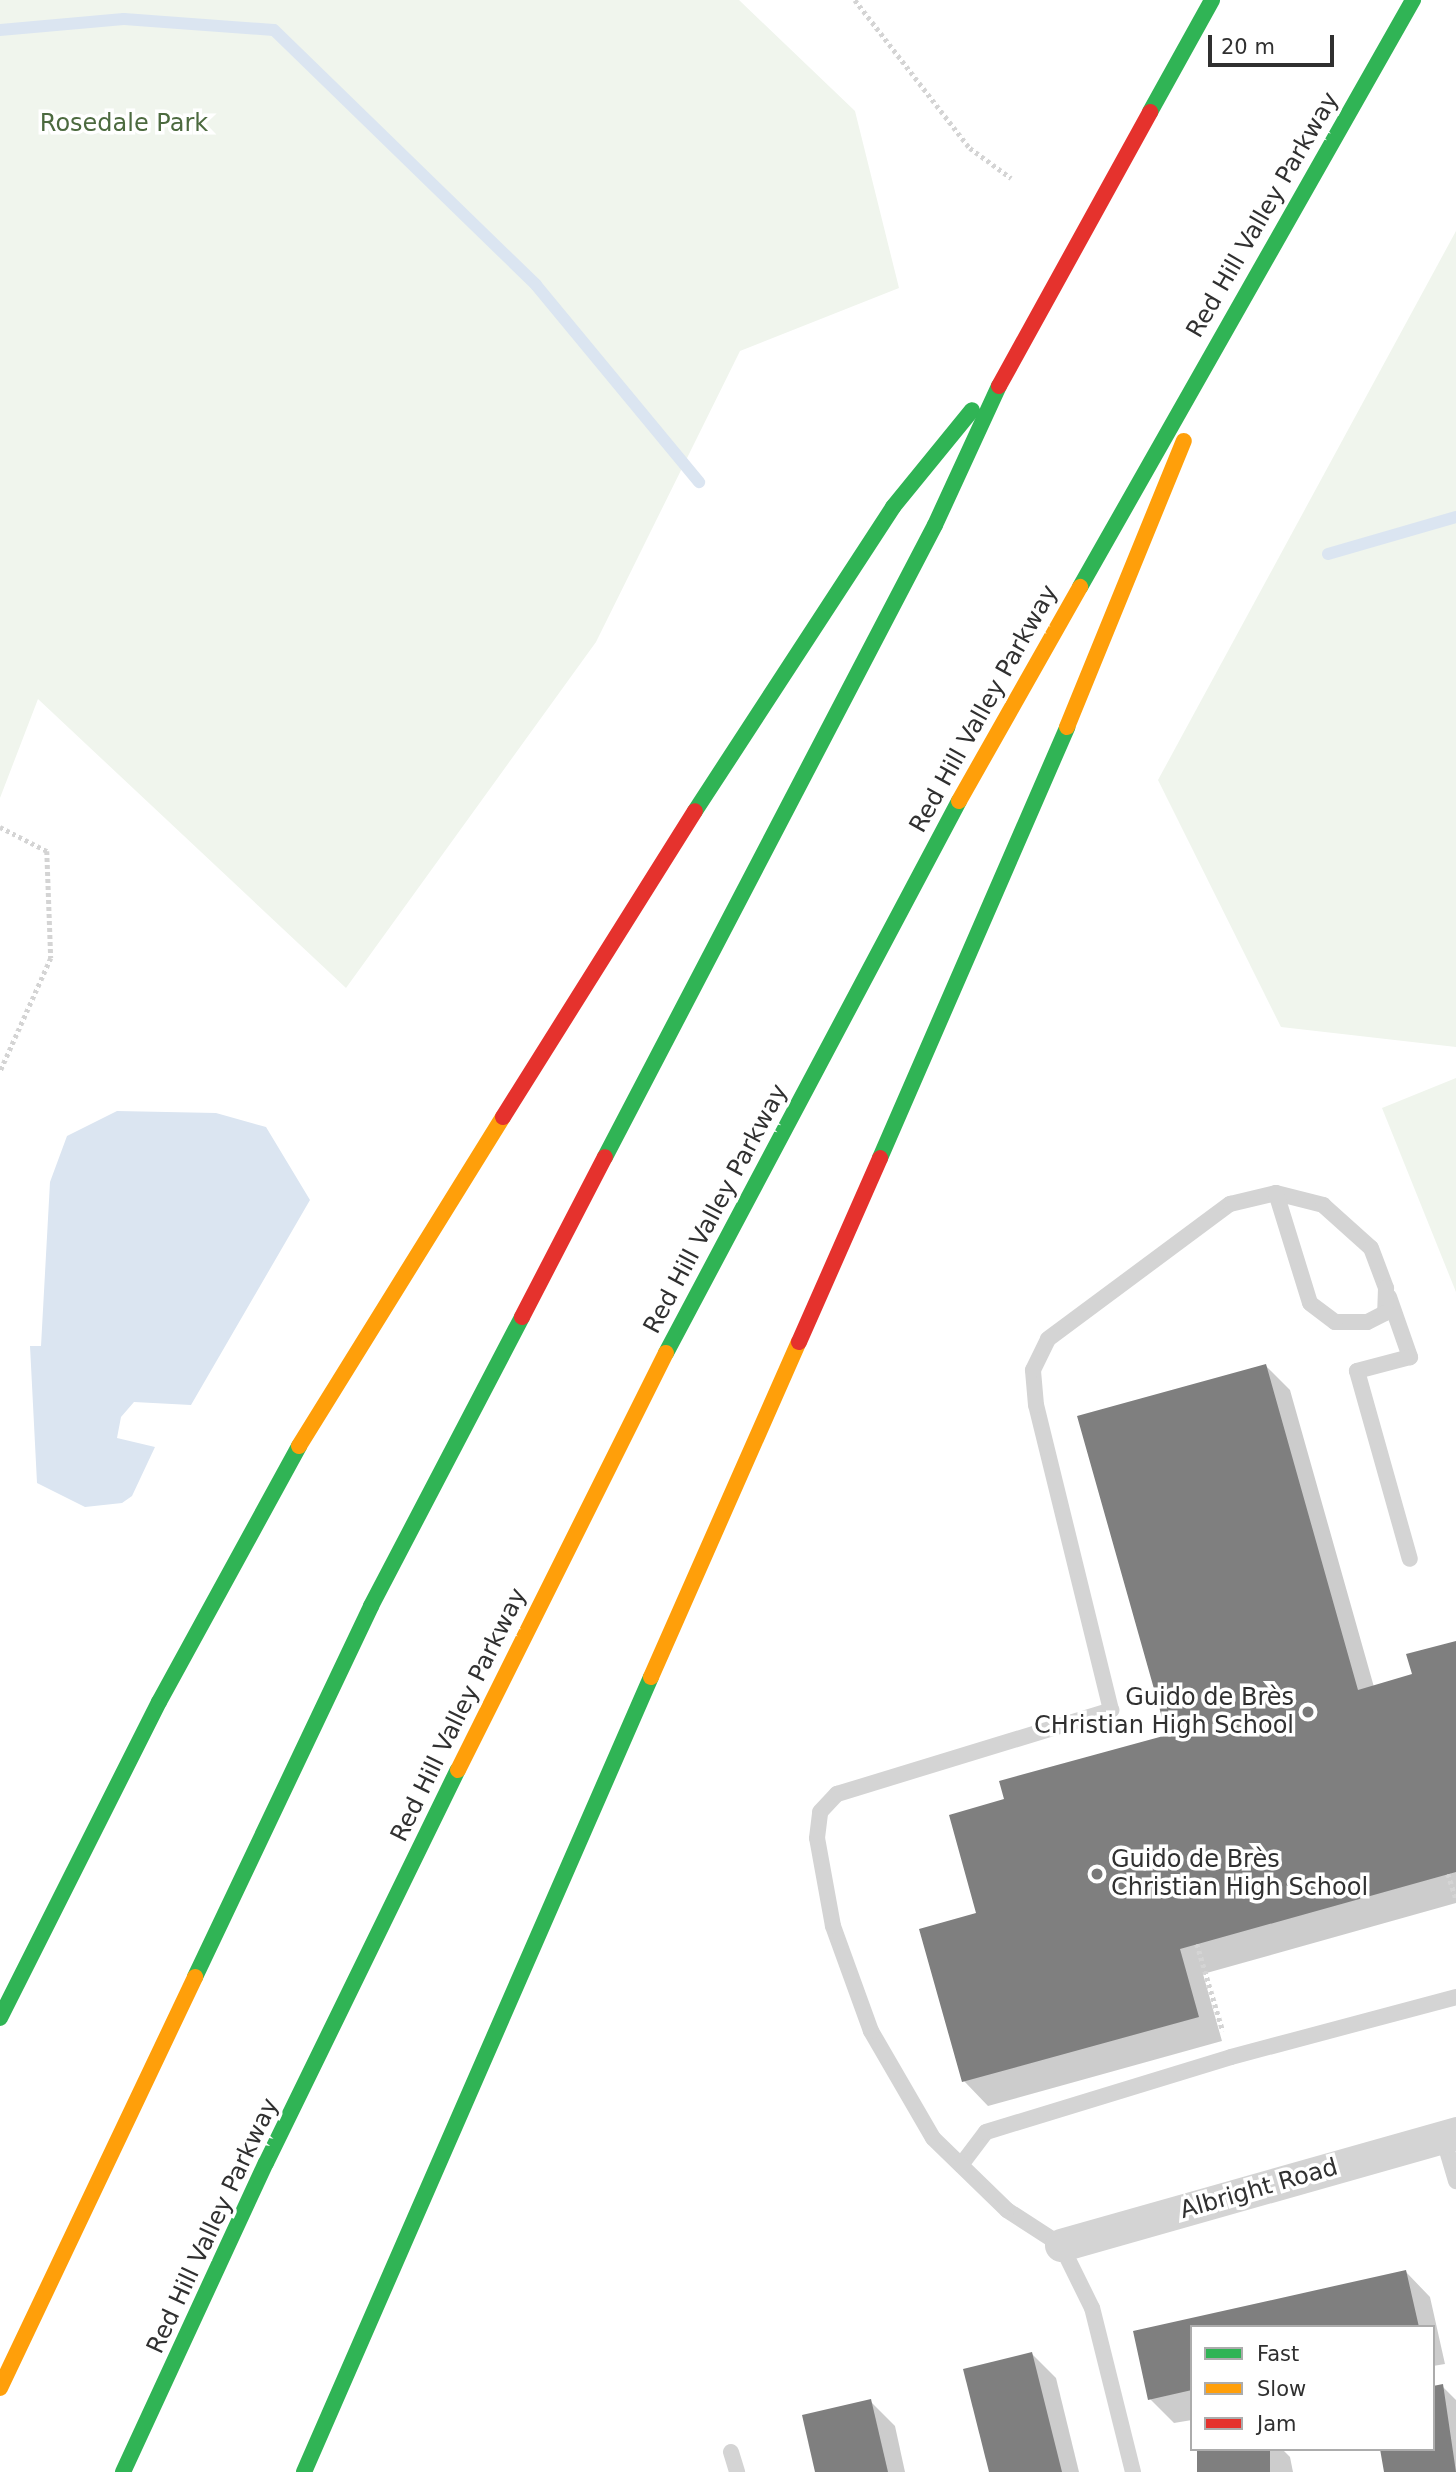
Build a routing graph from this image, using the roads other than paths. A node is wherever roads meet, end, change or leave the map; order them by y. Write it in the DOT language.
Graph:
graph roads {
  1 [pos="1212,0"];
  2 [pos="1413,0"];
  3 [pos="1247,287"];
  4 [pos="1006,368"];
  5 [pos="1276,1193"];
  6 [pos="1386,1288"];
  7 [pos="1410,1559"];
  8 [pos="1456,1997"];
  9 [pos="0,2018"];
  10 [pos="1450,2135"];
  11 [pos="961,2165"];
  12 [pos="1456,2181"];
  13 [pos="1061,2245"];
  14 [pos="0,2388"];
  15 [pos="731,2452"];
  16 [pos="123,2472"];
  17 [pos="304,2472"];
  18 [pos="737,2472"];
  19 [pos="1133,2472"];
  1 -- 4 [label="highway"];
  2 -- 3 [label="highway, Red Hill Valley Parkway"];
  3 -- 16 [label="highway, Red Hill Valley Parkway"];
  3 -- 17 [label="highway"];
  4 -- 9 [label="highway"];
  4 -- 14 [label="highway"];
  5 -- 6 [label="lane"];
  5 -- 6 [label="lane"];
  5 -- 11 [label="lane"];
  6 -- 7 [label="lane"];
  8 -- 11 [label="lane"];
  10 -- 12 [label="lane"];
  10 -- 13 [label="street, Albright Road"];
  11 -- 13 [label="lane"];
  13 -- 19 [label="lane"];
  15 -- 18 [label="lane"];
}
